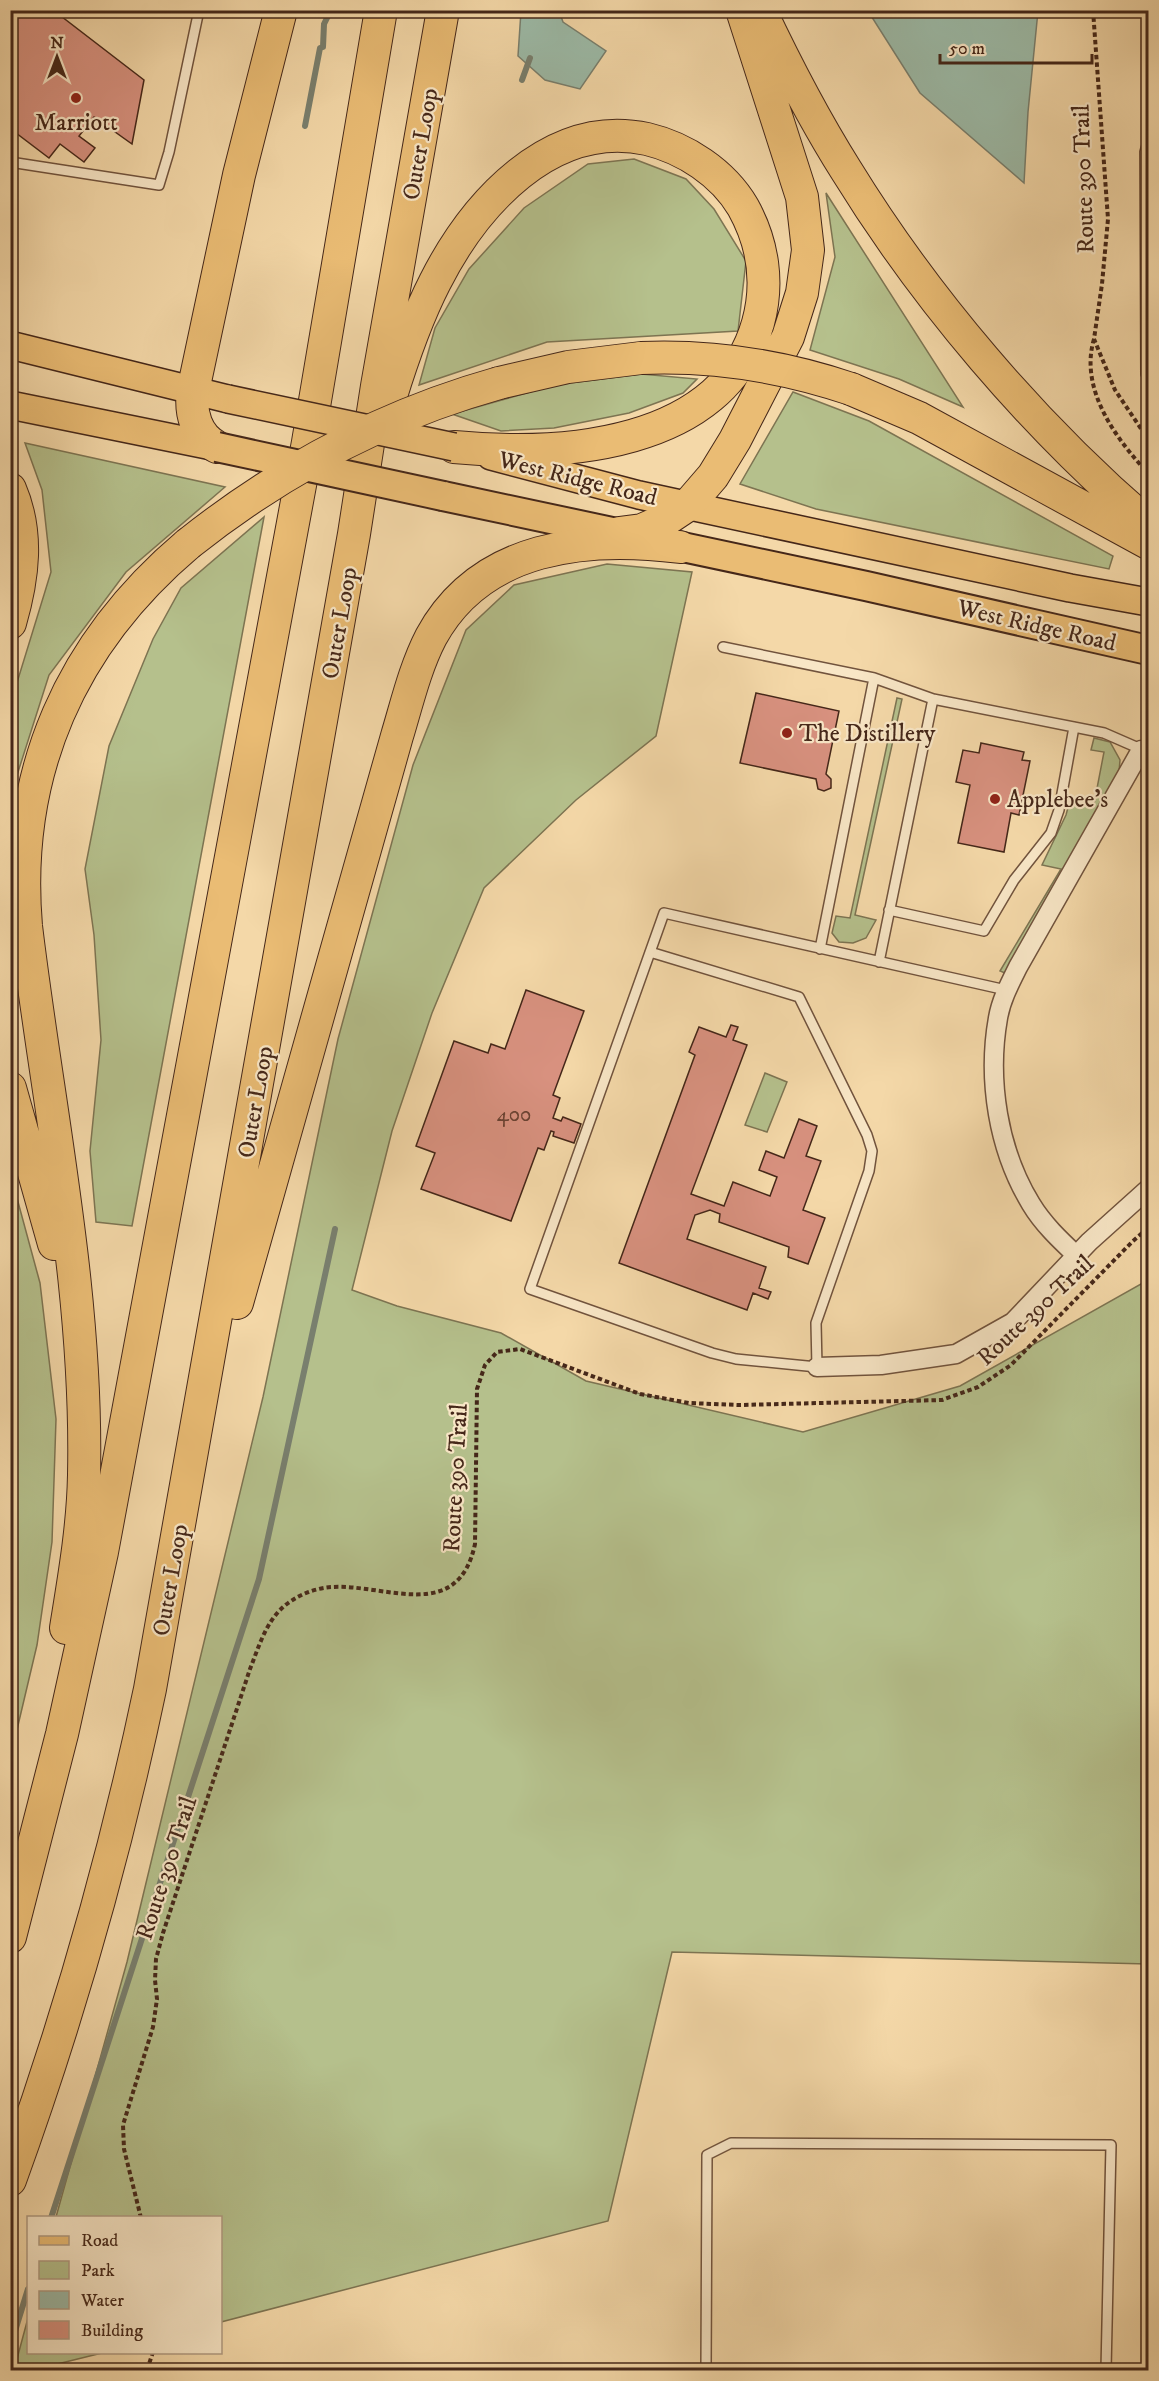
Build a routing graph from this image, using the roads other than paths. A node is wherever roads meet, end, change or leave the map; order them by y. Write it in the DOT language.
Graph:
graph roads {
  1 [pos="199,10"];
  2 [pos="281,10"];
  3 [pos="381,10"];
  4 [pos="443,10"];
  5 [pos="742,10"];
  6 [pos="760,10"];
  7 [pos="1149,142"];
  8 [pos="10,162"];
  9 [pos="1147,219"];
  10 [pos="10,345"];
  11 [pos="1149,377"];
  12 [pos="193,391"];
  13 [pos="10,405"];
  14 [pos="217,447"];
  15 [pos="454,447"];
  16 [pos="10,489"];
  17 [pos="688,505"];
  18 [pos="1149,524"];
  19 [pos="614,533"];
  20 [pos="354,534"];
  21 [pos="1149,543"];
  22 [pos="680,547"];
  23 [pos="1149,602"];
  24 [pos="10,623"];
  25 [pos="723,647"];
  26 [pos="1149,650"];
  27 [pos="874,678"];
  28 [pos="933,699"];
  29 [pos="1074,727"];
  30 [pos="1145,750"];
  31 [pos="889,910"];
  32 [pos="820,949"];
  33 [pos="650,952"];
  34 [pos="879,962"];
  35 [pos="1006,990"];
  36 [pos="10,1088"];
  37 [pos="1149,1189"];
  38 [pos="1077,1256"];
  39 [pos="817,1367"];
  40 [pos="82,1393"];
  41 [pos="183,1510"];
  42 [pos="14,1925"];
  43 [pos="10,2180"];
  44 [pos="706,2370"];
  45 [pos="1106,2370"];
  1 -- 8 [label="lane"];
  2 -- 12 [label="highway"];
  3 -- 42 [label="highway"];
  4 -- 20 [label="highway, Outer Loop"];
  5 -- 17 [label="highway"];
  6 -- 18 [label="highway"];
  7 -- 9 [label="lane"];
  9 -- 11 [label="lane"];
  10 -- 12 [label="main road, West Ridge Road"];
  12 -- 14 [label="highway"];
  12 -- 15 [label="main road, West Ridge Road, bridge"];
  13 -- 14 [label="main road, West Ridge Road"];
  14 -- 19 [label="highway, West Ridge Road, bridge"];
  15 -- 17 [label="main road, West Ridge Road"];
  15 -- 20 [label="highway"];
  16 -- 24 [label="highway"];
  17 -- 19 [label="highway"];
  17 -- 23 [label="main road, West Ridge Road"];
  19 -- 22 [label="highway, West Ridge Road"];
  20 -- 41 [label="highway, Outer Loop"];
  21 -- 40 [label="highway, bridge"];
  22 -- 26 [label="highway, West Ridge Road"];
  22 -- 41 [label="highway"];
  25 -- 27 [label="lane"];
  27 -- 28 [label="lane"];
  27 -- 32 [label="lane"];
  28 -- 29 [label="lane"];
  28 -- 31 [label="lane"];
  29 -- 30 [label="lane"];
  29 -- 31 [label="lane"];
  30 -- 35 [label="street"];
  31 -- 34 [label="lane"];
  32 -- 33 [label="lane"];
  32 -- 34 [label="lane"];
  33 -- 39 [label="lane"];
  33 -- 39 [label="lane"];
  34 -- 35 [label="lane"];
  35 -- 38 [label="street"];
  36 -- 40 [label="highway"];
  37 -- 38 [label="street"];
  38 -- 39 [label="street"];
  40 -- 42 [label="highway"];
  41 -- 43 [label="highway, Outer Loop"];
  44 -- 45 [label="lane"];
}
